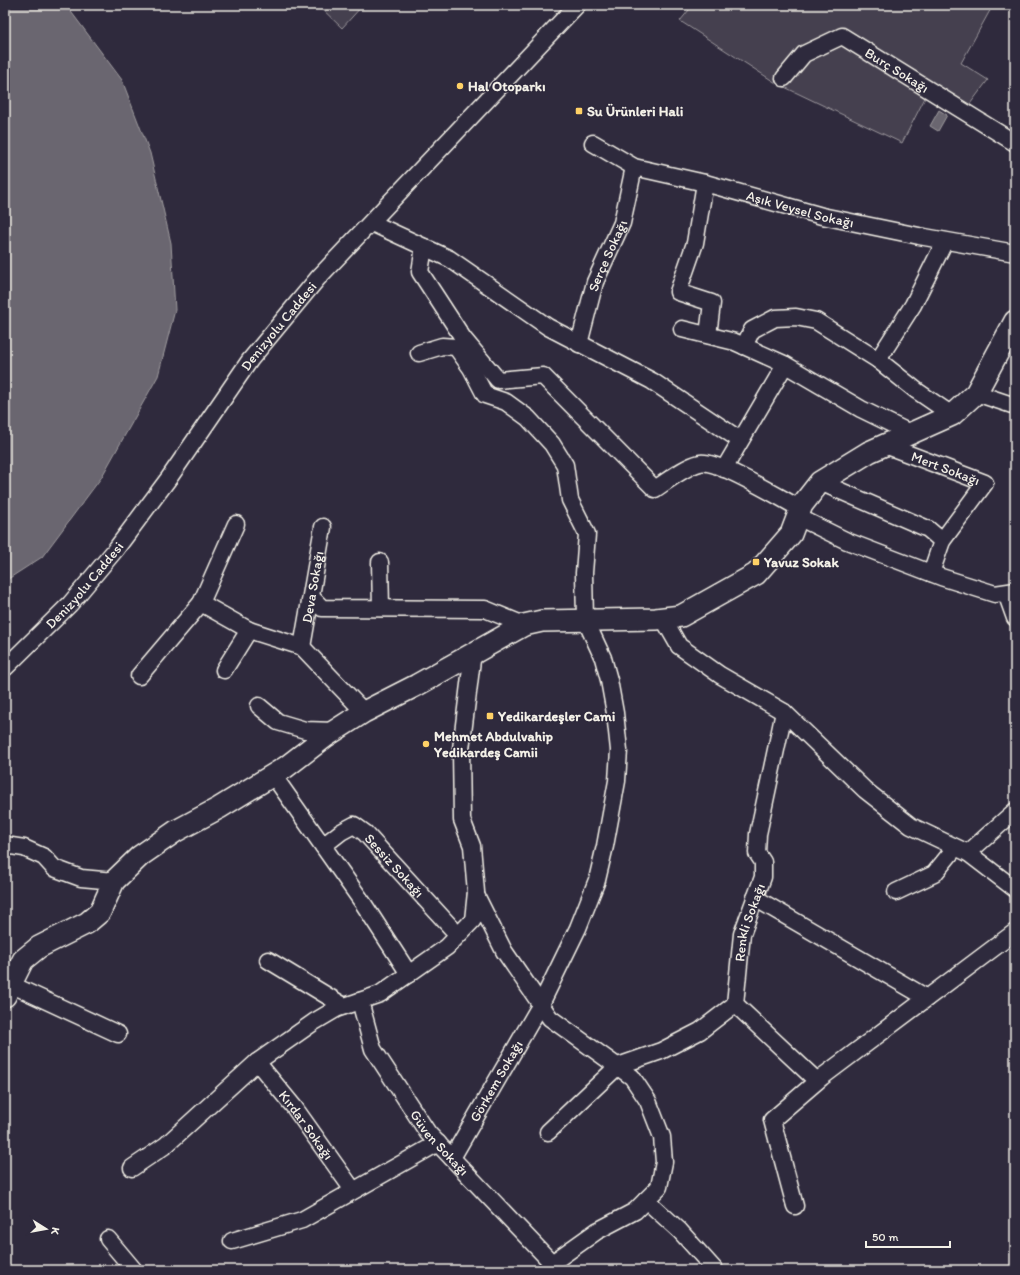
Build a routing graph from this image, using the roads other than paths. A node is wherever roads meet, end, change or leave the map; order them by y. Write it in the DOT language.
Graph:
graph roads {
  1 [pos="577,5"];
  2 [pos="784,78"];
  3 [pos="593,143"];
  4 [pos="1015,143"];
  5 [pos="634,167"];
  6 [pos="705,183"];
  7 [pos="372,223"];
  8 [pos="945,241"];
  9 [pos="424,247"];
  10 [pos="1015,253"];
  11 [pos="1015,321"];
  12 [pos="682,329"];
  13 [pos="708,335"];
  14 [pos="579,344"];
  15 [pos="744,346"];
  16 [pos="419,353"];
  17 [pos="878,360"];
  18 [pos="785,365"];
  19 [pos="976,393"];
  20 [pos="1015,406"];
  21 [pos="952,415"];
  22 [pos="910,433"];
  23 [pos="740,440"];
  24 [pos="885,445"];
  25 [pos="724,468"];
  26 [pos="820,482"];
  27 [pos="799,513"];
  28 [pos="236,524"];
  29 [pos="323,527"];
  30 [pos="942,541"];
  31 [pos="380,562"];
  32 [pos="931,573"];
  33 [pos="1010,592"];
  34 [pos="312,598"];
  35 [pos="201,603"];
  36 [pos="381,608"];
  37 [pos="663,618"];
  38 [pos="1015,618"];
  39 [pos="585,620"];
  40 [pos="524,625"];
  41 [pos="250,630"];
  42 [pos="302,647"];
  43 [pos="473,652"];
  44 [pos="5,668"];
  45 [pos="224,670"];
  46 [pos="139,676"];
  47 [pos="259,706"];
  48 [pos="364,712"];
  49 [pos="784,712"];
  50 [pos="335,731"];
  51 [pos="273,775"];
  52 [pos="1015,811"];
  53 [pos="5,845"];
  54 [pos="323,846"];
  55 [pos="962,850"];
  56 [pos="114,881"];
  57 [pos="1015,888"];
  58 [pos="896,892"];
  59 [pos="476,895"];
  60 [pos="755,898"];
  61 [pos="1015,932"];
  62 [pos="458,935"];
  63 [pos="268,960"];
  64 [pos="409,974"];
  65 [pos="6,992"];
  66 [pos="927,998"];
  67 [pos="360,1001"];
  68 [pos="541,1004"];
  69 [pos="735,1004"];
  70 [pos="344,1006"];
  71 [pos="118,1034"];
  72 [pos="257,1062"];
  73 [pos="618,1066"];
  74 [pos="817,1080"];
  75 [pos="548,1132"];
  76 [pos="438,1143"];
  77 [pos="452,1158"];
  78 [pos="132,1168"];
  79 [pos="353,1190"];
  80 [pos="646,1200"];
  81 [pos="795,1206"];
  82 [pos="108,1239"];
  83 [pos="232,1241"];
  84 [pos="551,1268"];
  85 [pos="134,1270"];
  86 [pos="715,1270"];
  1 -- 7 [label="street, Denizyolu Caddesi"];
  2 -- 4 [label="street, Burç Sokağı"];
  3 -- 5 [label="street, Aşık Veysel Sokağı"];
  5 -- 6 [label="street, Aşık Veysel Sokağı"];
  5 -- 14 [label="street, Serçe Sokağı"];
  6 -- 8 [label="street, Aşık Veysel Sokağı"];
  6 -- 13 [label="street"];
  7 -- 9 [label="street"];
  7 -- 44 [label="street, Denizyolu Caddesi"];
  8 -- 10 [label="street, Aşık Veysel Sokağı"];
  8 -- 17 [label="street"];
  9 -- 14 [label="street"];
  9 -- 25 [label="street"];
  11 -- 19 [label="main road"];
  12 -- 13 [label="street"];
  13 -- 15 [label="street"];
  14 -- 23 [label="street"];
  15 -- 17 [label="street"];
  15 -- 18 [label="street"];
  16 -- 39 [label="street"];
  17 -- 21 [label="street"];
  18 -- 22 [label="street"];
  18 -- 23 [label="street"];
  19 -- 20 [label="street"];
  19 -- 21 [label="main road"];
  21 -- 22 [label="main road"];
  22 -- 24 [label="main road"];
  23 -- 25 [label="street"];
  24 -- 26 [label="main road"];
  24 -- 30 [label="street, Mert Sokağı"];
  25 -- 27 [label="street"];
  26 -- 27 [label="main road"];
  26 -- 30 [label="street"];
  27 -- 32 [label="street"];
  27 -- 37 [label="main road"];
  28 -- 35 [label="street"];
  29 -- 34 [label="street, Deva Sokağı"];
  30 -- 32 [label="street, Mert Sokağı"];
  31 -- 36 [label="street"];
  32 -- 33 [label="street"];
  33 -- 38 [label="street"];
  34 -- 36 [label="street"];
  34 -- 42 [label="street, Deva Sokağı"];
  35 -- 41 [label="street"];
  35 -- 46 [label="street"];
  36 -- 40 [label="street"];
  37 -- 39 [label="main road"];
  37 -- 49 [label="street"];
  39 -- 40 [label="main road"];
  39 -- 68 [label="street, Görkem Sokağı"];
  40 -- 43 [label="main road"];
  41 -- 42 [label="street"];
  41 -- 45 [label="street"];
  42 -- 48 [label="street"];
  43 -- 48 [label="main road"];
  43 -- 59 [label="street"];
  47 -- 50 [label="street"];
  48 -- 50 [label="main road"];
  49 -- 55 [label="street"];
  49 -- 60 [label="street, Renkli Sokağı"];
  50 -- 51 [label="main road"];
  51 -- 54 [label="street"];
  51 -- 56 [label="main road"];
  52 -- 55 [label="street"];
  53 -- 56 [label="street"];
  54 -- 62 [label="street, Sessiz Sokağı"];
  54 -- 64 [label="street"];
  55 -- 57 [label="street"];
  55 -- 58 [label="street"];
  56 -- 65 [label="main road"];
  59 -- 62 [label="street"];
  59 -- 68 [label="street"];
  60 -- 66 [label="street"];
  60 -- 69 [label="street, Renkli Sokağı"];
  61 -- 66 [label="street"];
  62 -- 64 [label="street"];
  63 -- 70 [label="street"];
  64 -- 67 [label="street"];
  65 -- 71 [label="street"];
  66 -- 74 [label="street"];
  67 -- 70 [label="street"];
  67 -- 76 [label="street, Güven Sokağı"];
  68 -- 73 [label="street"];
  68 -- 77 [label="street, Görkem Sokağı"];
  69 -- 73 [label="street"];
  69 -- 74 [label="street"];
  70 -- 72 [label="street"];
  72 -- 78 [label="street"];
  72 -- 79 [label="street, Kırdar Sokağı"];
  73 -- 75 [label="street"];
  73 -- 80 [label="street"];
  74 -- 81 [label="street"];
  76 -- 77 [label="street, Güven Sokağı"];
  76 -- 79 [label="street"];
  77 -- 84 [label="street, Güven Sokağı"];
  79 -- 83 [label="street"];
  80 -- 84 [label="street"];
  80 -- 86 [label="street"];
  82 -- 85 [label="street"];
}
